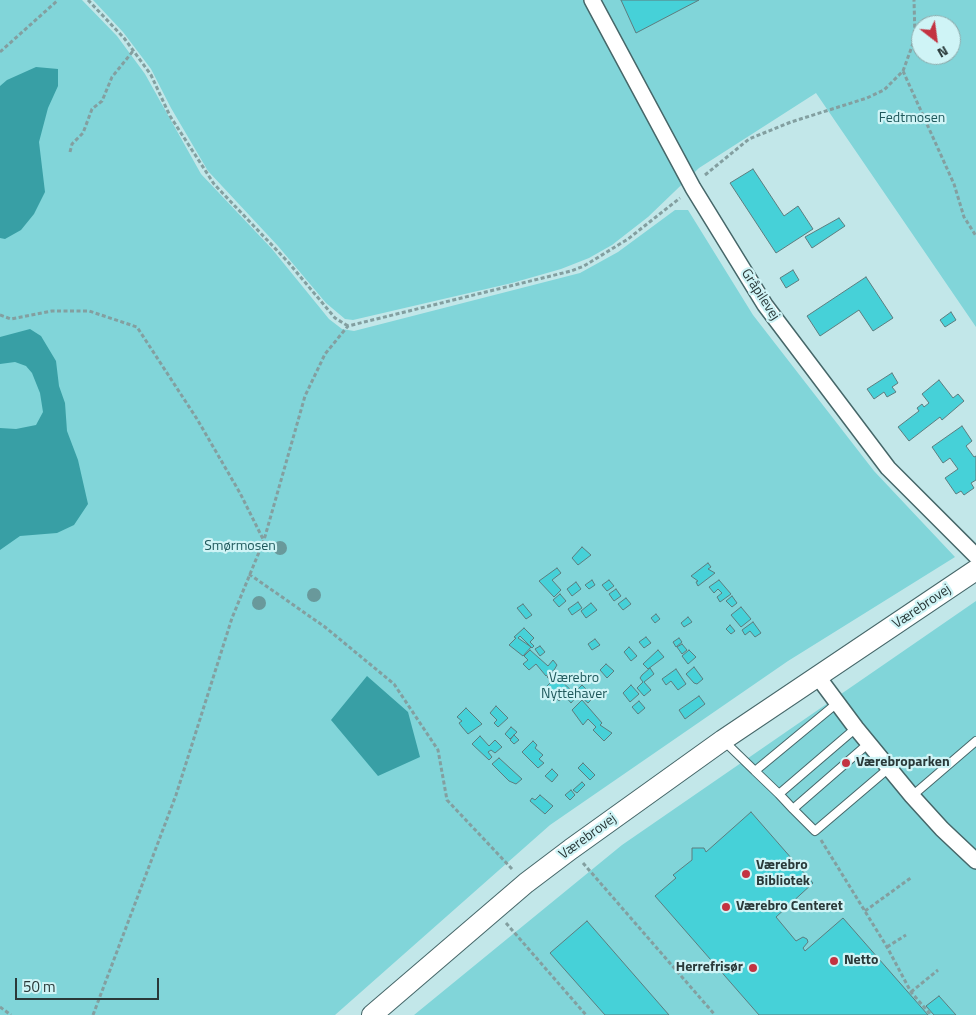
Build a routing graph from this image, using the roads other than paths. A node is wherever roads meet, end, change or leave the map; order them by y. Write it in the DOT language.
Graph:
graph roads {
  1 [pos="592,0"];
  2 [pos="976,556"];
  3 [pos="976,570"];
  4 [pos="818,677"];
  5 [pos="836,704"];
  6 [pos="856,728"];
  7 [pos="723,740"];
  8 [pos="976,741"];
  9 [pos="869,743"];
  10 [pos="889,768"];
  11 [pos="755,771"];
  12 [pos="779,794"];
  13 [pos="912,796"];
  14 [pos="793,808"];
  15 [pos="976,860"];
  16 [pos="372,1015"];
  1 -- 2 [label="street, Gråpilevej"];
  3 -- 4 [label="street, Værebrovej"];
  4 -- 5 [label="street"];
  4 -- 7 [label="street, Værebrovej"];
  5 -- 6 [label="street"];
  5 -- 11 [label="lane"];
  6 -- 9 [label="street"];
  6 -- 12 [label="lane"];
  7 -- 11 [label="lane"];
  7 -- 16 [label="street, Værebrovej"];
  8 -- 13 [label="lane"];
  9 -- 10 [label="street"];
  9 -- 14 [label="lane"];
  10 -- 13 [label="street"];
  10 -- 14 [label="lane"];
  11 -- 12 [label="lane"];
  12 -- 14 [label="lane"];
  13 -- 15 [label="street"];
}
